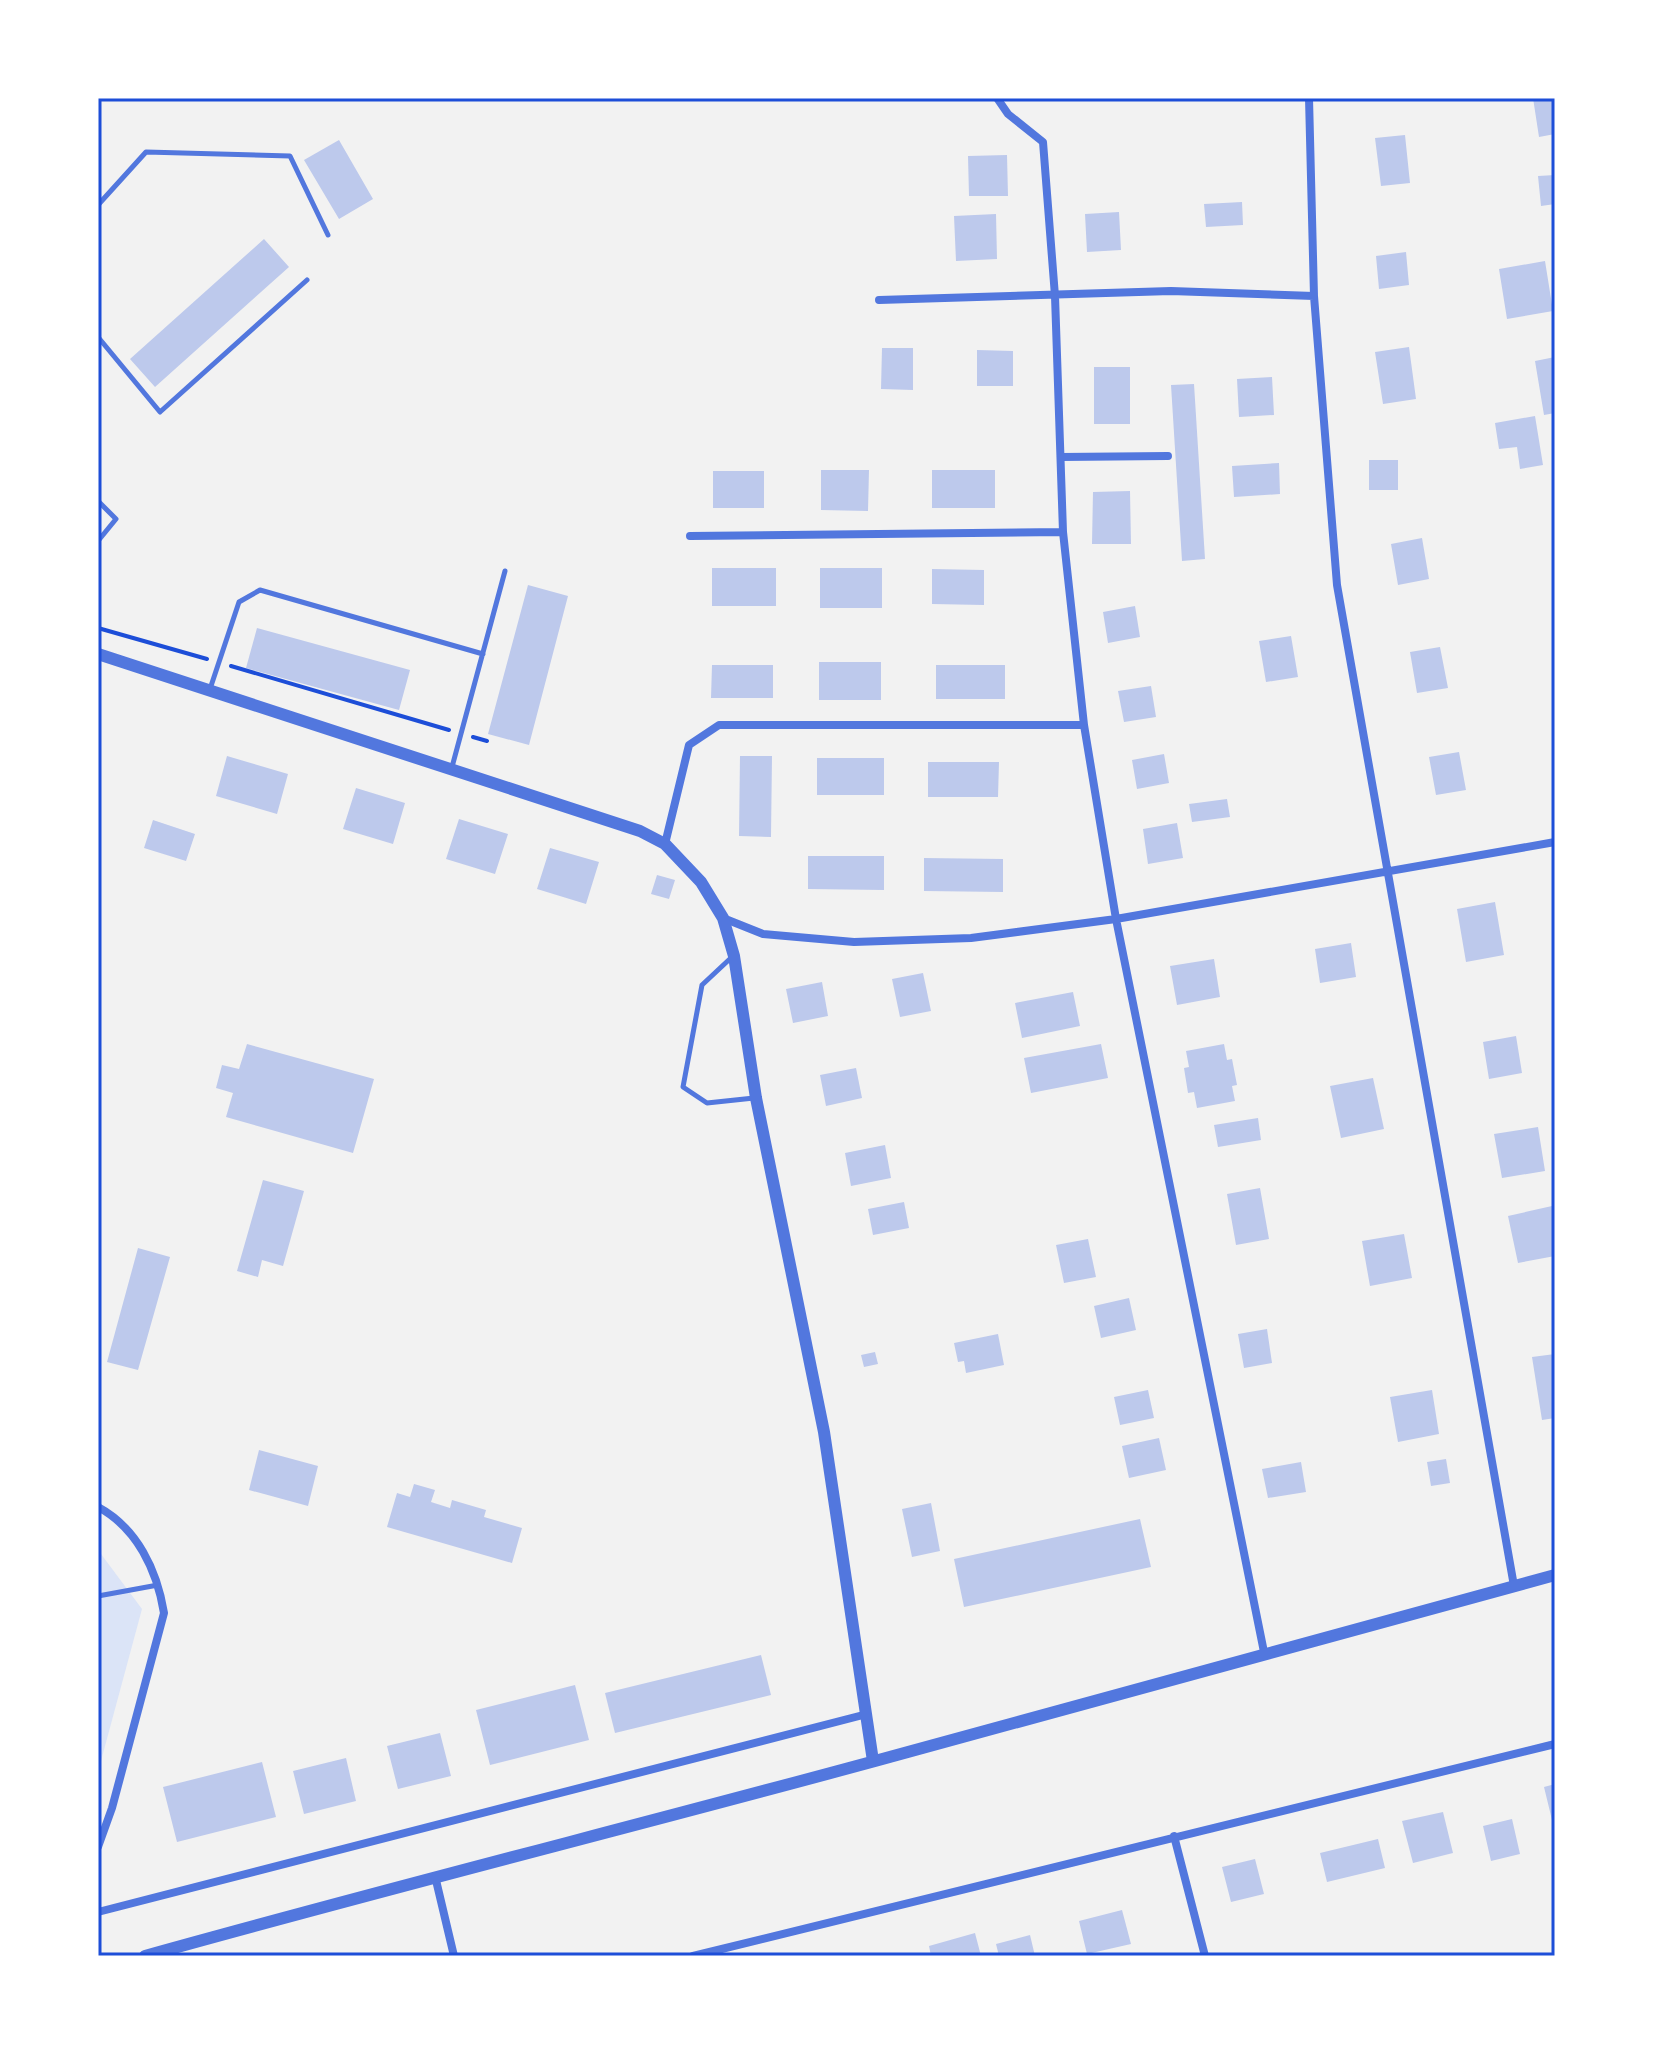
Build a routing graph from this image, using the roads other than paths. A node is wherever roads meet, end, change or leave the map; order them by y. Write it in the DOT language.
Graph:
graph roads {
  1 [pos="997,98"];
  2 [pos="1309,98"];
  3 [pos="98,205"];
  4 [pos="328,235"];
  5 [pos="307,280"];
  6 [pos="1055,296"];
  7 [pos="1314,296"];
  8 [pos="879,300"];
  9 [pos="98,337"];
  10 [pos="1168,456"];
  11 [pos="1061,457"];
  12 [pos="98,501"];
  13 [pos="1063,532"];
  14 [pos="690,536"];
  15 [pos="98,541"];
  16 [pos="505,571"];
  17 [pos="98,654"];
  18 [pos="483,654"];
  19 [pos="209,691"];
  20 [pos="1084,725"];
  21 [pos="452,770"];
  22 [pos="1555,842"];
  23 [pos="665,844"];
  24 [pos="1386,872"];
  25 [pos="723,918"];
  26 [pos="1116,919"];
  27 [pos="734,956"];
  28 [pos="756,1098"];
  29 [pos="98,1507"];
  30 [pos="1555,1575"];
  31 [pos="159,1585"];
  32 [pos="1514,1586"];
  33 [pos="98,1596"];
  34 [pos="1264,1652"];
  35 [pos="867,1714"];
  36 [pos="1555,1744"];
  37 [pos="873,1761"];
  38 [pos="1174,1836"];
  39 [pos="98,1847"];
  40 [pos="435,1876"];
  41 [pos="98,1912"];
  42 [pos="145,1956"];
  43 [pos="454,1956"];
  44 [pos="693,1956"];
  45 [pos="1205,1956"];
  1 -- 6 [label="street"];
  2 -- 7 [label="street"];
  3 -- 4 [label="lane"];
  5 -- 9 [label="lane"];
  6 -- 7 [label="street"];
  6 -- 8 [label="street"];
  6 -- 11 [label="street"];
  7 -- 24 [label="street"];
  10 -- 11 [label="street"];
  11 -- 13 [label="street"];
  12 -- 15 [label="lane"];
  13 -- 14 [label="street"];
  13 -- 20 [label="street"];
  16 -- 18 [label="lane"];
  17 -- 19 [label="street"];
  18 -- 19 [label="lane"];
  18 -- 21 [label="lane"];
  19 -- 21 [label="street"];
  20 -- 23 [label="street"];
  20 -- 26 [label="street"];
  21 -- 23 [label="street"];
  22 -- 24 [label="street"];
  23 -- 25 [label="street"];
  24 -- 26 [label="street"];
  24 -- 32 [label="street"];
  25 -- 26 [label="street"];
  25 -- 27 [label="street"];
  26 -- 34 [label="street"];
  27 -- 28 [label="street"];
  27 -- 28 [label="lane"];
  28 -- 35 [label="street"];
  29 -- 31 [label="street"];
  30 -- 32 [label="street"];
  31 -- 33 [label="lane"];
  31 -- 39 [label="street"];
  32 -- 34 [label="street"];
  34 -- 37 [label="street"];
  35 -- 37 [label="street"];
  35 -- 41 [label="street"];
  36 -- 38 [label="street"];
  37 -- 40 [label="street"];
  38 -- 44 [label="street"];
  38 -- 45 [label="street"];
  40 -- 42 [label="street"];
  40 -- 43 [label="street"];
}
